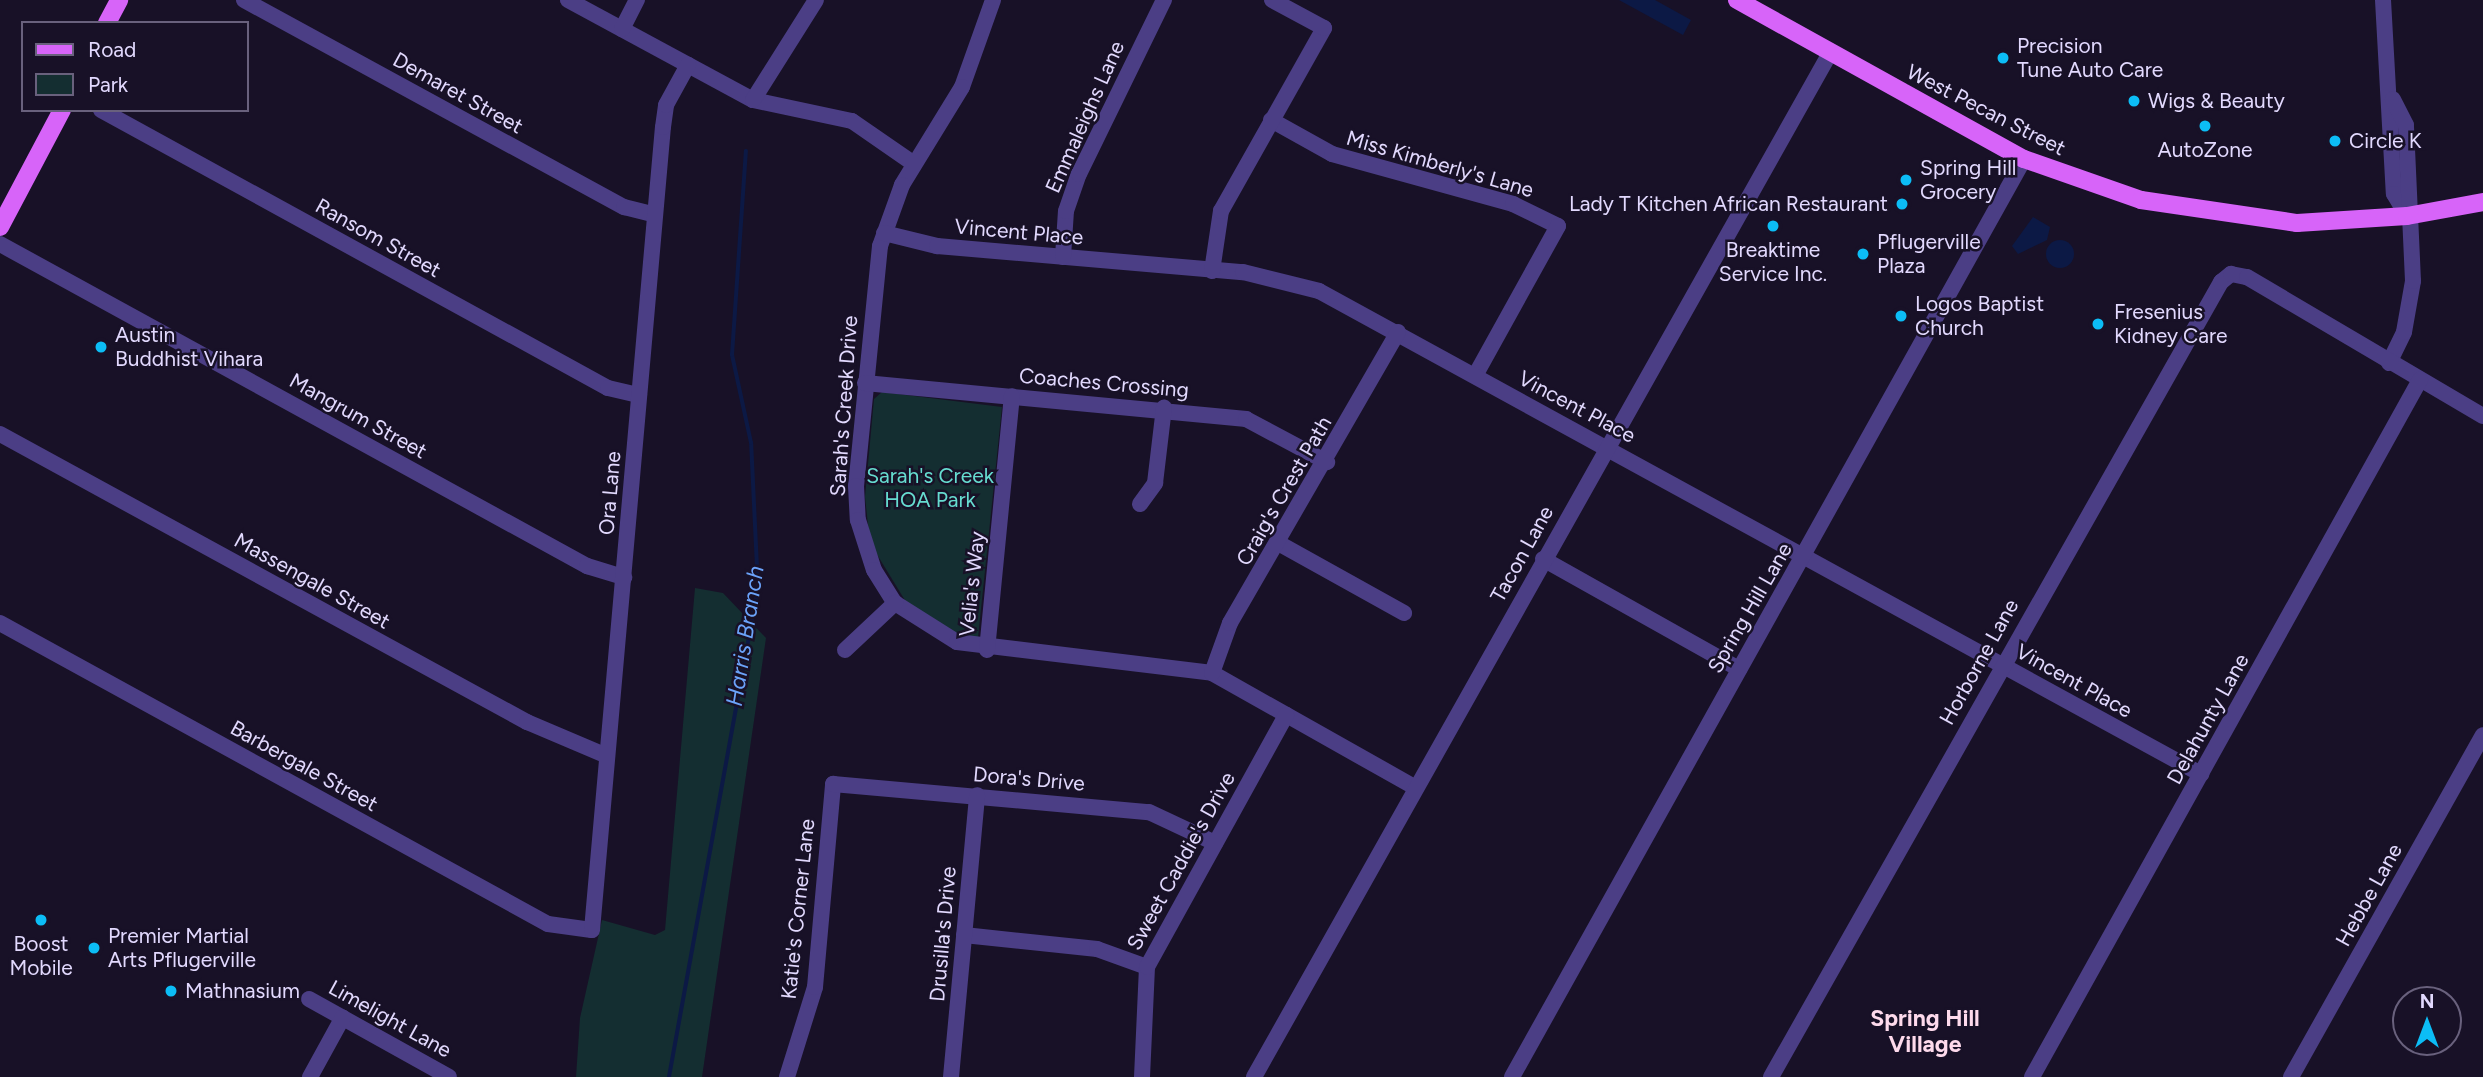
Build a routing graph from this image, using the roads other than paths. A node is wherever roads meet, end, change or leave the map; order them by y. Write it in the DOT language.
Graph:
graph roads {
  1 [pos="119,0"];
  2 [pos="244,0"];
  3 [pos="568,0"];
  4 [pos="637,0"];
  5 [pos="816,0"];
  6 [pos="993,0"];
  7 [pos="1164,0"];
  8 [pos="1272,0"];
  9 [pos="1737,0"];
  10 [pos="2383,0"];
  11 [pos="108,21"];
  12 [pos="622,29"];
  13 [pos="1830,53"];
  14 [pos="688,65"];
  15 [pos="753,100"];
  16 [pos="61,112"];
  17 [pos="105,112"];
  18 [pos="1271,120"];
  19 [pos="2024,159"];
  20 [pos="914,164"];
  21 [pos="2483,202"];
  22 [pos="654,215"];
  23 [pos="2407,216"];
  24 [pos="0,227"];
  25 [pos="884,233"];
  26 [pos="0,244"];
  27 [pos="1063,257"];
  28 [pos="1212,271"];
  29 [pos="1398,332"];
  30 [pos="2389,363"];
  31 [pos="1475,376"];
  32 [pos="2420,380"];
  33 [pos="865,383"];
  34 [pos="639,395"];
  35 [pos="1012,396"];
  36 [pos="1164,408"];
  37 [pos="2483,416"];
  38 [pos="0,434"];
  39 [pos="1606,445"];
  40 [pos="1327,462"];
  41 [pos="1140,504"];
  42 [pos="1280,544"];
  43 [pos="1805,555"];
  44 [pos="1543,559"];
  45 [pos="624,577"];
  46 [pos="895,603"];
  47 [pos="1404,613"];
  48 [pos="0,623"];
  49 [pos="845,650"];
  50 [pos="987,650"];
  51 [pos="2001,664"];
  52 [pos="1739,669"];
  53 [pos="1212,673"];
  54 [pos="1286,715"];
  55 [pos="2483,735"];
  56 [pos="607,756"];
  57 [pos="2201,774"];
  58 [pos="833,784"];
  59 [pos="1416,788"];
  60 [pos="977,795"];
  61 [pos="1215,843"];
  62 [pos="592,930"];
  63 [pos="964,935"];
  64 [pos="1147,968"];
  65 [pos="309,999"];
  66 [pos="343,1017"];
  67 [pos="427,1072"];
  68 [pos="954,1076"];
  69 [pos="310,1077"];
  70 [pos="449,1077"];
  71 [pos="787,1077"];
  72 [pos="1142,1077"];
  73 [pos="1254,1077"];
  74 [pos="1512,1077"];
  75 [pos="1771,1077"];
  76 [pos="2032,1077"];
  77 [pos="2291,1077"];
  1 -- 11 [label="main road"];
  2 -- 22 [label="street, Demaret Street"];
  3 -- 12 [label="street"];
  4 -- 12 [label="street"];
  5 -- 15 [label="street"];
  6 -- 20 [label="street, Sarah's Creek Drive"];
  7 -- 27 [label="street, Emmaleighs Lane"];
  8 -- 18 [label="street"];
  9 -- 13 [label="main road, West Pecan Street"];
  10 -- 23 [label="street"];
  12 -- 14 [label="street"];
  13 -- 19 [label="main road, West Pecan Street"];
  13 -- 39 [label="street, Tacon Lane"];
  14 -- 15 [label="street"];
  14 -- 22 [label="street, Ora Lane"];
  15 -- 20 [label="street"];
  16 -- 24 [label="main road"];
  17 -- 34 [label="street, Ransom Street"];
  18 -- 28 [label="street"];
  18 -- 31 [label="street, Miss Kimberly's Lane"];
  19 -- 23 [label="main road, West Pecan Street"];
  19 -- 43 [label="street, Spring Hill Lane"];
  20 -- 25 [label="street, Sarah's Creek Drive"];
  21 -- 23 [label="main road, West Pecan Street"];
  22 -- 34 [label="street, Ora Lane"];
  23 -- 30 [label="street"];
  25 -- 27 [label="street, Vincent Place"];
  25 -- 33 [label="street, Sarah's Creek Drive"];
  26 -- 45 [label="street, Mangrum Street"];
  27 -- 28 [label="street, Vincent Place"];
  28 -- 29 [label="street, Vincent Place"];
  29 -- 31 [label="street, Vincent Place"];
  29 -- 40 [label="street, Craig's Crest Path"];
  30 -- 32 [label="street"];
  30 -- 51 [label="street, Horborne Lane"];
  31 -- 39 [label="street, Vincent Place"];
  32 -- 37 [label="street"];
  32 -- 57 [label="street, Delahunty Lane"];
  33 -- 35 [label="street, Coaches Crossing"];
  33 -- 46 [label="street, Sarah's Creek Drive"];
  34 -- 45 [label="street, Ora Lane"];
  35 -- 36 [label="street, Coaches Crossing"];
  35 -- 50 [label="street, Velia's Way"];
  36 -- 40 [label="street, Coaches Crossing"];
  36 -- 41 [label="street"];
  38 -- 56 [label="street, Massengale Street"];
  39 -- 43 [label="street, Vincent Place"];
  39 -- 44 [label="street, Tacon Lane"];
  40 -- 42 [label="street, Craig's Crest Path"];
  42 -- 47 [label="street"];
  42 -- 53 [label="street, Craig's Crest Path"];
  43 -- 51 [label="street, Vincent Place"];
  43 -- 52 [label="street, Spring Hill Lane"];
  44 -- 52 [label="street"];
  44 -- 59 [label="street, Tacon Lane"];
  45 -- 56 [label="street, Ora Lane"];
  46 -- 49 [label="street"];
  46 -- 50 [label="street, Sarah's Creek Drive"];
  48 -- 62 [label="street, Barbergale Street"];
  50 -- 53 [label="street, Sarah's Creek Drive"];
  51 -- 57 [label="street, Vincent Place"];
  51 -- 75 [label="street, Horborne Lane"];
  52 -- 74 [label="street, Spring Hill Lane"];
  53 -- 54 [label="street, Sarah's Creek Drive"];
  54 -- 59 [label="street, Sarah's Creek Drive"];
  54 -- 61 [label="street, Sweet Caddie's Drive"];
  55 -- 77 [label="street, Hebbe Lane"];
  56 -- 62 [label="street, Ora Lane"];
  57 -- 76 [label="street, Delahunty Lane"];
  58 -- 60 [label="street, Dora's Drive"];
  58 -- 71 [label="street, Katie's Corner Lane"];
  59 -- 73 [label="street, Tacon Lane"];
  60 -- 61 [label="street, Dora's Drive"];
  60 -- 63 [label="street, Drusilla's Drive"];
  61 -- 64 [label="street, Sweet Caddie's Drive"];
  63 -- 64 [label="street"];
  63 -- 68 [label="street, Drusilla's Drive"];
  64 -- 72 [label="street, Sweet Caddie's Drive"];
  65 -- 66 [label="street, Limelight Lane"];
  66 -- 67 [label="street, Limelight Lane"];
  66 -- 69 [label="street"];
  67 -- 70 [label="street, Limelight Lane"];
}
